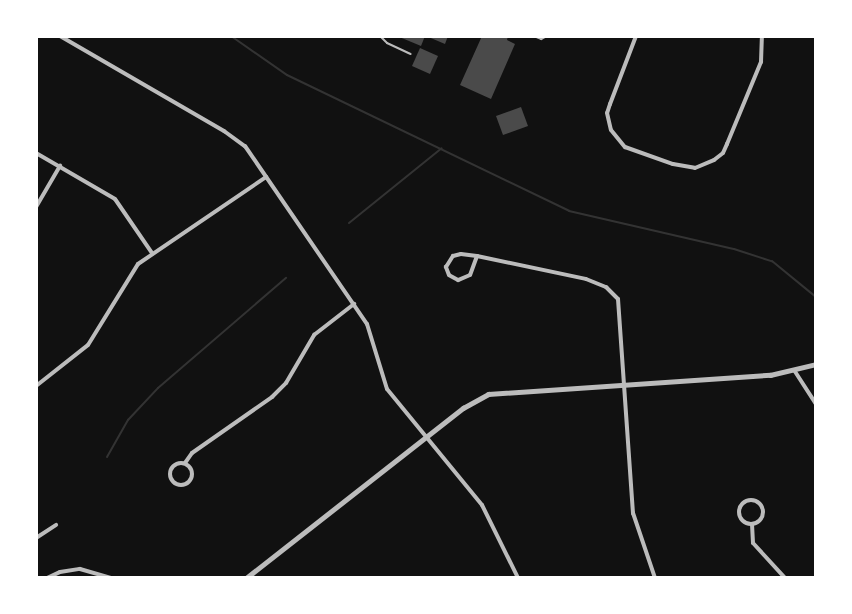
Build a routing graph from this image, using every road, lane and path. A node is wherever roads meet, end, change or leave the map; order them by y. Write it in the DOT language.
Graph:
graph roads {
  1 [pos="60,36"];
  2 [pos="380,36"];
  3 [pos="534,36"];
  4 [pos="547,36"];
  5 [pos="636,36"];
  6 [pos="762,36"];
  7 [pos="411,54"];
  8 [pos="36,153"];
  9 [pos="60,166"];
  10 [pos="266,177"];
  11 [pos="36,207"];
  12 [pos="152,253"];
  13 [pos="477,256"];
  14 [pos="354,304"];
  15 [pos="816,364"];
  16 [pos="794,370"];
  17 [pos="36,386"];
  18 [pos="626,386"];
  19 [pos="816,404"];
  20 [pos="428,437"];
  21 [pos="184,463"];
  22 [pos="752,524"];
  23 [pos="56,525"];
  24 [pos="36,538"];
  25 [pos="47,578"];
  26 [pos="111,578"];
  27 [pos="246,578"];
  28 [pos="518,578"];
  29 [pos="655,578"];
  30 [pos="785,578"];
  1 -- 10 [label="street"];
  2 -- 7 [label="lane"];
  3 -- 4 [label="lane"];
  5 -- 6 [label="street"];
  8 -- 9 [label="street"];
  9 -- 11 [label="street"];
  9 -- 12 [label="street"];
  10 -- 12 [label="street"];
  10 -- 14 [label="street"];
  12 -- 17 [label="street"];
  13 -- 13 [label="street"];
  13 -- 18 [label="street"];
  14 -- 20 [label="street"];
  14 -- 21 [label="street"];
  15 -- 16 [label="street"];
  16 -- 18 [label="street"];
  16 -- 19 [label="street"];
  18 -- 20 [label="street"];
  18 -- 29 [label="street"];
  20 -- 27 [label="street"];
  20 -- 28 [label="street"];
  21 -- 21 [label="street"];
  22 -- 22 [label="street"];
  22 -- 30 [label="street"];
  23 -- 24 [label="street"];
  25 -- 26 [label="street"];
}
